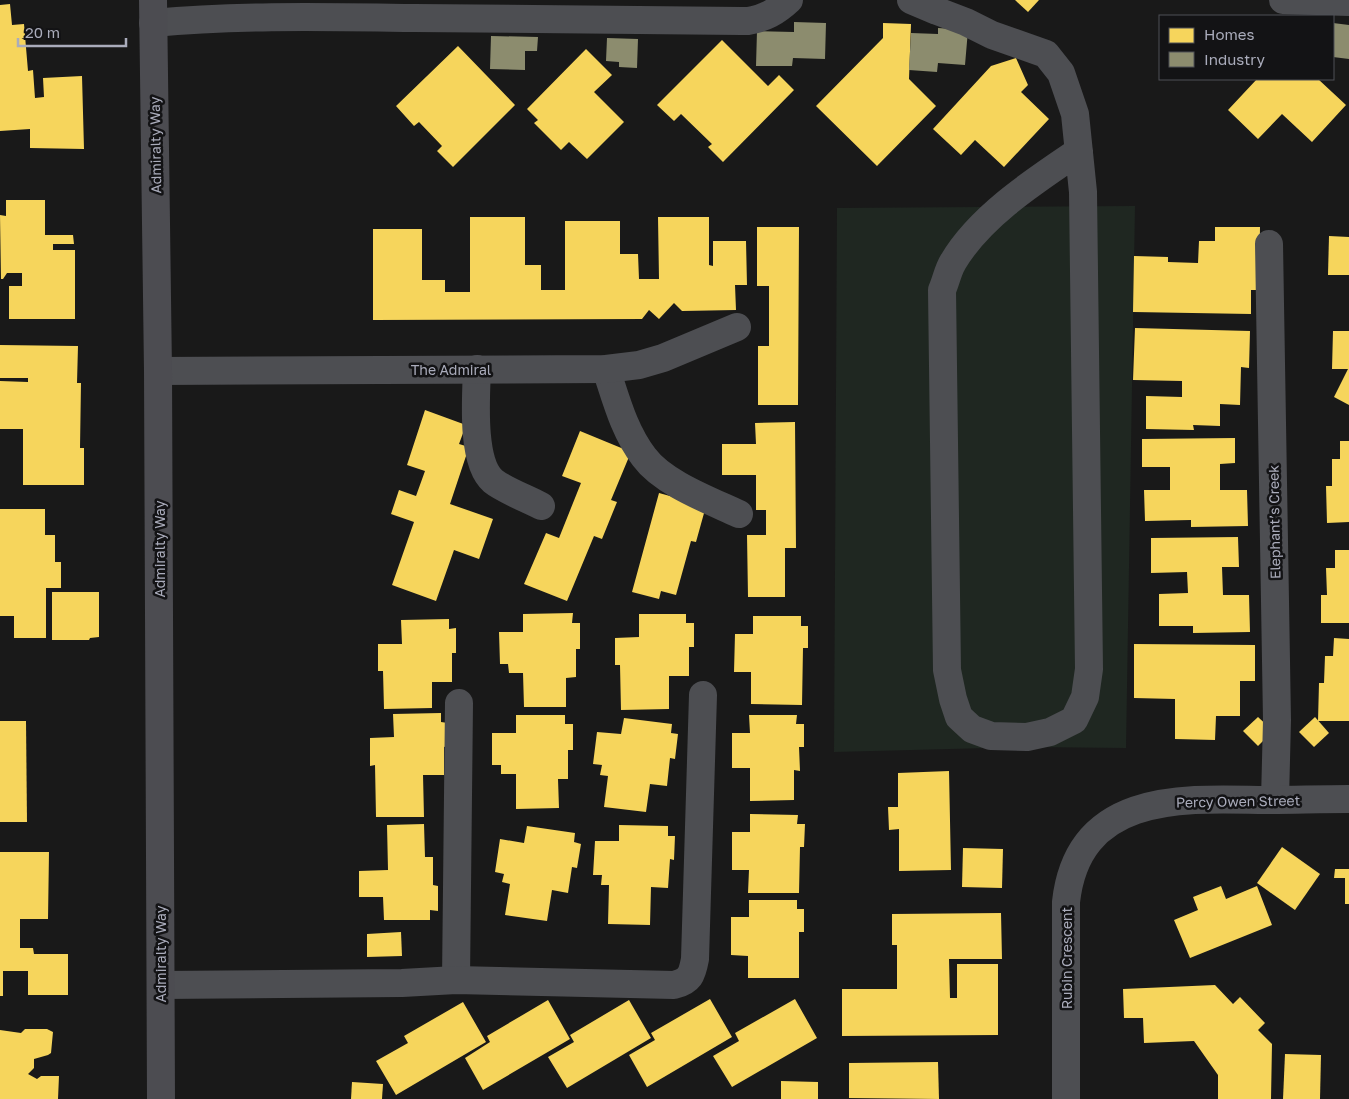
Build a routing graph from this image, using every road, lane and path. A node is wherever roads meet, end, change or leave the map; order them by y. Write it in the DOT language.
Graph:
graph roads {
  1 [pos="789,0"];
  2 [pos="911,0"];
  3 [pos="1283,0"];
  4 [pos="1349,2"];
  5 [pos="153,11"];
  6 [pos="1079,151"];
  7 [pos="1269,244"];
  8 [pos="737,327"];
  9 [pos="476,369"];
  10 [pos="606,369"];
  11 [pos="158,371"];
  12 [pos="541,506"];
  13 [pos="738,514"];
  14 [pos="704,695"];
  15 [pos="459,703"];
  16 [pos="1349,799"];
  17 [pos="1275,800"];
  18 [pos="1102,828"];
  19 [pos="456,980"];
  20 [pos="161,985"];
  21 [pos="161,1099"];
  22 [pos="1066,1099"];
  1 -- 5 [label="street"];
  2 -- 6 [label="street"];
  3 -- 4 [label="street"];
  5 -- 11 [label="main road, Admiralty Way"];
  6 -- 6 [label="street"];
  7 -- 17 [label="street, Elephant’s Creek"];
  8 -- 10 [label="street, The Admiral"];
  9 -- 10 [label="street, The Admiral"];
  9 -- 11 [label="street, The Admiral"];
  9 -- 12 [label="street"];
  10 -- 13 [label="street"];
  11 -- 20 [label="main road, Admiralty Way"];
  14 -- 19 [label="street"];
  15 -- 19 [label="street"];
  16 -- 17 [label="street, Percy Owen Street"];
  17 -- 18 [label="street, Percy Owen Street"];
  18 -- 22 [label="street, Rubin Crescent"];
  19 -- 20 [label="street"];
  20 -- 21 [label="main road, Admiralty Way"];
}
